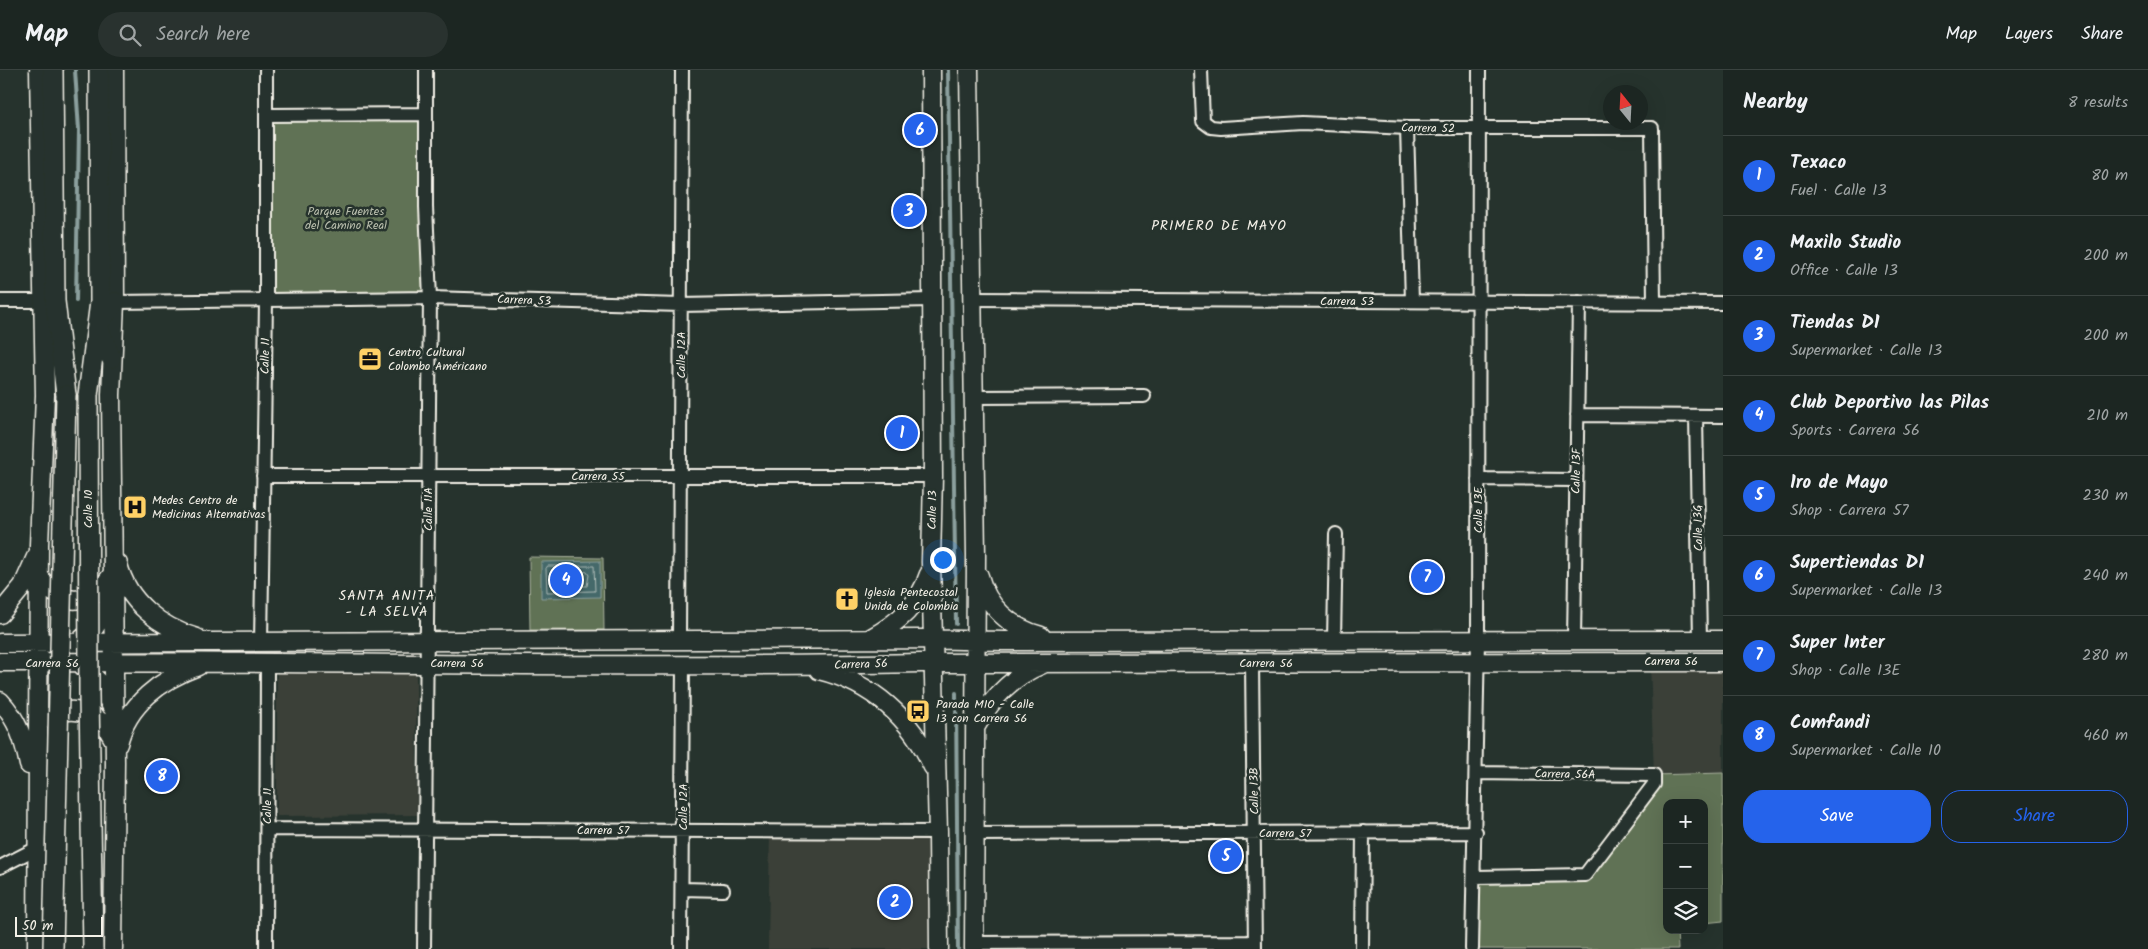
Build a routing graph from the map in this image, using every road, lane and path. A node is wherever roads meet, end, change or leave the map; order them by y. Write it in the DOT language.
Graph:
graph roads {
  1 [pos="38,70"];
  2 [pos="53,70"];
  3 [pos="99,70"];
  4 [pos="114,70"];
  5 [pos="266,70"];
  6 [pos="426,70"];
  7 [pos="682,70"];
  8 [pos="931,70"];
  9 [pos="969,70"];
  10 [pos="1201,70"];
  11 [pos="1479,70"];
  12 [pos="425,114"];
  13 [pos="266,115"];
  14 [pos="1407,128"];
  15 [pos="1479,128"];
  16 [pos="47,131"];
  17 [pos="430,298"];
  18 [pos="971,299"];
  19 [pos="932,300"];
  20 [pos="0,301"];
  21 [pos="49,301"];
  22 [pos="266,301"];
  23 [pos="1412,301"];
  24 [pos="1479,301"];
  25 [pos="116,302"];
  26 [pos="1578,302"];
  27 [pos="1654,302"];
  28 [pos="1723,303"];
  29 [pos="681,305"];
  30 [pos="98,325"];
  31 [pos="111,358"];
  32 [pos="1144,396"];
  33 [pos="972,397"];
  34 [pos="1577,415"];
  35 [pos="1696,416"];
  36 [pos="1723,416"];
  37 [pos="263,476"];
  38 [pos="428,476"];
  39 [pos="680,476"];
  40 [pos="933,476"];
  41 [pos="1478,479"];
  42 [pos="1576,480"];
  43 [pos="1336,534"];
  44 [pos="39,545"];
  45 [pos="113,545"];
  46 [pos="976,555"];
  47 [pos="931,562"];
  48 [pos="113,573"];
  49 [pos="39,576"];
  50 [pos="114,593"];
  51 [pos="39,594"];
  52 [pos="0,614"];
  53 [pos="869,639"];
  54 [pos="933,639"];
  55 [pos="679,640"];
  56 [pos="975,640"];
  57 [pos="1334,640"];
  58 [pos="1478,640"];
  59 [pos="1574,640"];
  60 [pos="1700,640"];
  61 [pos="1723,640"];
  62 [pos="1059,641"];
  63 [pos="427,642"];
  64 [pos="0,643"];
  65 [pos="114,643"];
  66 [pos="234,643"];
  67 [pos="261,643"];
  68 [pos="38,644"];
  69 [pos="71,653"];
  70 [pos="1477,661"];
  71 [pos="0,662"];
  72 [pos="38,662"];
  73 [pos="975,662"];
  74 [pos="1046,662"];
  75 [pos="1723,662"];
  76 [pos="114,663"];
  77 [pos="220,663"];
  78 [pos="266,663"];
  79 [pos="427,663"];
  80 [pos="934,663"];
  81 [pos="1252,663"];
  82 [pos="683,664"];
  83 [pos="794,666"];
  84 [pos="0,701"];
  85 [pos="114,713"];
  86 [pos="37,720"];
  87 [pos="976,727"];
  88 [pos="114,740"];
  89 [pos="115,762"];
  90 [pos="936,773"];
  91 [pos="1476,773"];
  92 [pos="37,802"];
  93 [pos="267,829"];
  94 [pos="425,829"];
  95 [pos="683,830"];
  96 [pos="938,832"];
  97 [pos="1363,832"];
  98 [pos="1476,832"];
  99 [pos="1254,833"];
  100 [pos="974,834"];
  101 [pos="39,846"];
  102 [pos="0,867"];
  103 [pos="1475,877"];
  104 [pos="682,889"];
  105 [pos="722,890"];
  106 [pos="974,946"];
  107 [pos="1255,946"];
  108 [pos="37,949"];
  109 [pos="53,949"];
  110 [pos="93,949"];
  111 [pos="113,949"];
  112 [pos="266,949"];
  113 [pos="424,949"];
  114 [pos="681,949"];
  115 [pos="939,949"];
  116 [pos="1362,949"];
  117 [pos="1472,949"];
  1 -- 16 [label="street, Calle 10"];
  2 -- 16 [label="main road, Calle 10"];
  3 -- 30 [label="main road, Calle 10"];
  4 -- 25 [label="street, Calle 10"];
  5 -- 13 [label="street, Calle 11"];
  6 -- 12 [label="street, Calle 11A"];
  7 -- 29 [label="street, Calle 12A"];
  8 -- 19 [label="street, Calle 13"];
  9 -- 18 [label="street"];
  10 -- 14 [label="street, Carrera 52"];
  11 -- 15 [label="street, Calle 13E"];
  12 -- 13 [label="street"];
  12 -- 17 [label="street, Calle 11A"];
  13 -- 22 [label="street, Calle 11"];
  14 -- 15 [label="street, Carrera 52"];
  14 -- 23 [label="street"];
  15 -- 24 [label="street, Calle 13E"];
  15 -- 27 [label="street, Carrera 52"];
  16 -- 21 [label="main road, Calle 10"];
  17 -- 22 [label="street, Carrera 53"];
  17 -- 29 [label="street, Carrera 53"];
  17 -- 38 [label="street, Calle 11A"];
  18 -- 23 [label="street, Carrera 53"];
  18 -- 33 [label="street"];
  19 -- 29 [label="street, Carrera 53"];
  19 -- 40 [label="street, Calle 13"];
  20 -- 21 [label="street"];
  21 -- 44 [label="street, Calle 10"];
  21 -- 109 [label="main road, Calle 10, bridge"];
  22 -- 25 [label="street, Carrera 53"];
  22 -- 37 [label="street, Calle 11"];
  23 -- 24 [label="street, Carrera 53"];
  24 -- 26 [label="street, Carrera 53"];
  24 -- 41 [label="street, Calle 13E"];
  25 -- 30 [label="main road"];
  25 -- 31 [label="street, Calle 10"];
  26 -- 27 [label="street, Carrera 53"];
  26 -- 34 [label="street, Calle 13F"];
  27 -- 28 [label="street, Carrera 53"];
  29 -- 39 [label="street, Calle 12A"];
  30 -- 31 [label="main road"];
  30 -- 110 [label="main road, Calle 10, bridge"];
  31 -- 45 [label="street, Calle 10"];
  32 -- 33 [label="street"];
  33 -- 46 [label="street"];
  34 -- 35 [label="street"];
  34 -- 42 [label="street, Calle 13F"];
  35 -- 36 [label="street"];
  35 -- 60 [label="street, Calle 13G"];
  37 -- 38 [label="street, Carrera 55"];
  37 -- 67 [label="street, Calle 11"];
  38 -- 39 [label="street, Carrera 55"];
  38 -- 63 [label="street, Calle 11A"];
  39 -- 40 [label="street, Carrera 55"];
  39 -- 55 [label="street, Calle 12A"];
  40 -- 47 [label="street, Calle 13"];
  41 -- 42 [label="street"];
  41 -- 58 [label="street, Calle 13E"];
  42 -- 59 [label="street, Calle 13F"];
  43 -- 57 [label="street"];
  44 -- 49 [label="street, Calle 10"];
  44 -- 52 [label="street"];
  45 -- 48 [label="street, Calle 10"];
  45 -- 66 [label="street"];
  46 -- 56 [label="street"];
  46 -- 62 [label="street"];
  47 -- 53 [label="street"];
  47 -- 54 [label="street, Calle 13"];
  48 -- 49 [label="street"];
  48 -- 50 [label="street, Calle 10"];
  49 -- 51 [label="street, Calle 10"];
  50 -- 65 [label="street, Calle 10"];
  50 -- 69 [label="street"];
  51 -- 68 [label="street, Calle 10"];
  51 -- 69 [label="street"];
  53 -- 54 [label="street, Carrera 56"];
  53 -- 55 [label="street, Carrera 56"];
  54 -- 56 [label="street, Carrera 56"];
  54 -- 80 [label="street, Calle 13"];
  55 -- 63 [label="street, Carrera 56"];
  56 -- 62 [label="street, Carrera 56"];
  56 -- 73 [label="street"];
  57 -- 58 [label="street, Carrera 56"];
  57 -- 62 [label="street, Carrera 56"];
  58 -- 59 [label="street, Carrera 56"];
  58 -- 70 [label="street, Calle 13E"];
  59 -- 60 [label="street, Carrera 56"];
  60 -- 61 [label="street, Carrera 56"];
  63 -- 67 [label="street, Carrera 56"];
  63 -- 79 [label="street, Calle 11A"];
  64 -- 68 [label="street, Carrera 56"];
  65 -- 66 [label="street, Carrera 56"];
  65 -- 69 [label="street, Carrera 56"];
  65 -- 76 [label="street, Calle 10"];
  66 -- 67 [label="street, Carrera 56"];
  68 -- 69 [label="street, Carrera 56"];
  68 -- 72 [label="street, Calle 10"];
  69 -- 72 [label="street"];
  69 -- 76 [label="street, Carrera 56"];
  69 -- 85 [label="street"];
  69 -- 86 [label="street"];
  70 -- 75 [label="street, Carrera 56"];
  70 -- 81 [label="street, Carrera 56"];
  70 -- 91 [label="street, Calle 13E"];
  71 -- 72 [label="street, Carrera 56"];
  72 -- 86 [label="street, Calle 10"];
  73 -- 74 [label="street, Carrera 56"];
  73 -- 80 [label="street, Carrera 56"];
  73 -- 87 [label="street"];
  74 -- 81 [label="street, Carrera 56"];
  74 -- 87 [label="street"];
  76 -- 77 [label="street, Carrera 56"];
  76 -- 85 [label="street, Calle 10"];
  77 -- 78 [label="street, Carrera 56"];
  77 -- 89 [label="street"];
  78 -- 79 [label="street, Carrera 56"];
  78 -- 93 [label="street, Calle 11"];
  79 -- 82 [label="street, Carrera 56"];
  79 -- 94 [label="street, Calle 11A"];
  80 -- 83 [label="street, Carrera 56"];
  80 -- 90 [label="street, Calle 13"];
  81 -- 99 [label="street, Calle 13B"];
  82 -- 83 [label="street, Carrera 56"];
  82 -- 95 [label="street, Calle 12A"];
  83 -- 90 [label="street"];
  84 -- 92 [label="street"];
  85 -- 88 [label="street, Calle 10"];
  86 -- 88 [label="street"];
  86 -- 92 [label="street, Calle 10"];
  87 -- 100 [label="street"];
  88 -- 89 [label="street, Calle 10"];
  89 -- 111 [label="street, Calle 10"];
  90 -- 96 [label="street, Calle 13"];
  91 -- 98 [label="street, Calle 13E"];
  91 -- 103 [label="street, Carrera 56A"];
  92 -- 101 [label="street, Calle 10"];
  93 -- 94 [label="street, Carrera 57"];
  93 -- 112 [label="street, Calle 11"];
  94 -- 95 [label="street, Carrera 57"];
  94 -- 113 [label="street, Calle 11A"];
  95 -- 96 [label="street, Carrera 57"];
  95 -- 104 [label="street, Calle 12A"];
  96 -- 115 [label="street, Calle 13"];
  97 -- 98 [label="street, Carrera 57"];
  97 -- 99 [label="street, Carrera 57"];
  97 -- 116 [label="street"];
  98 -- 103 [label="street, Calle 13E"];
  99 -- 100 [label="street, Carrera 57"];
  99 -- 107 [label="street, Calle 13B"];
  100 -- 106 [label="street"];
  101 -- 102 [label="street"];
  101 -- 108 [label="street, Calle 10"];
  103 -- 117 [label="street, Calle 13E"];
  104 -- 105 [label="street"];
  104 -- 114 [label="street, Calle 12A"];
  106 -- 107 [label="street"];
}
